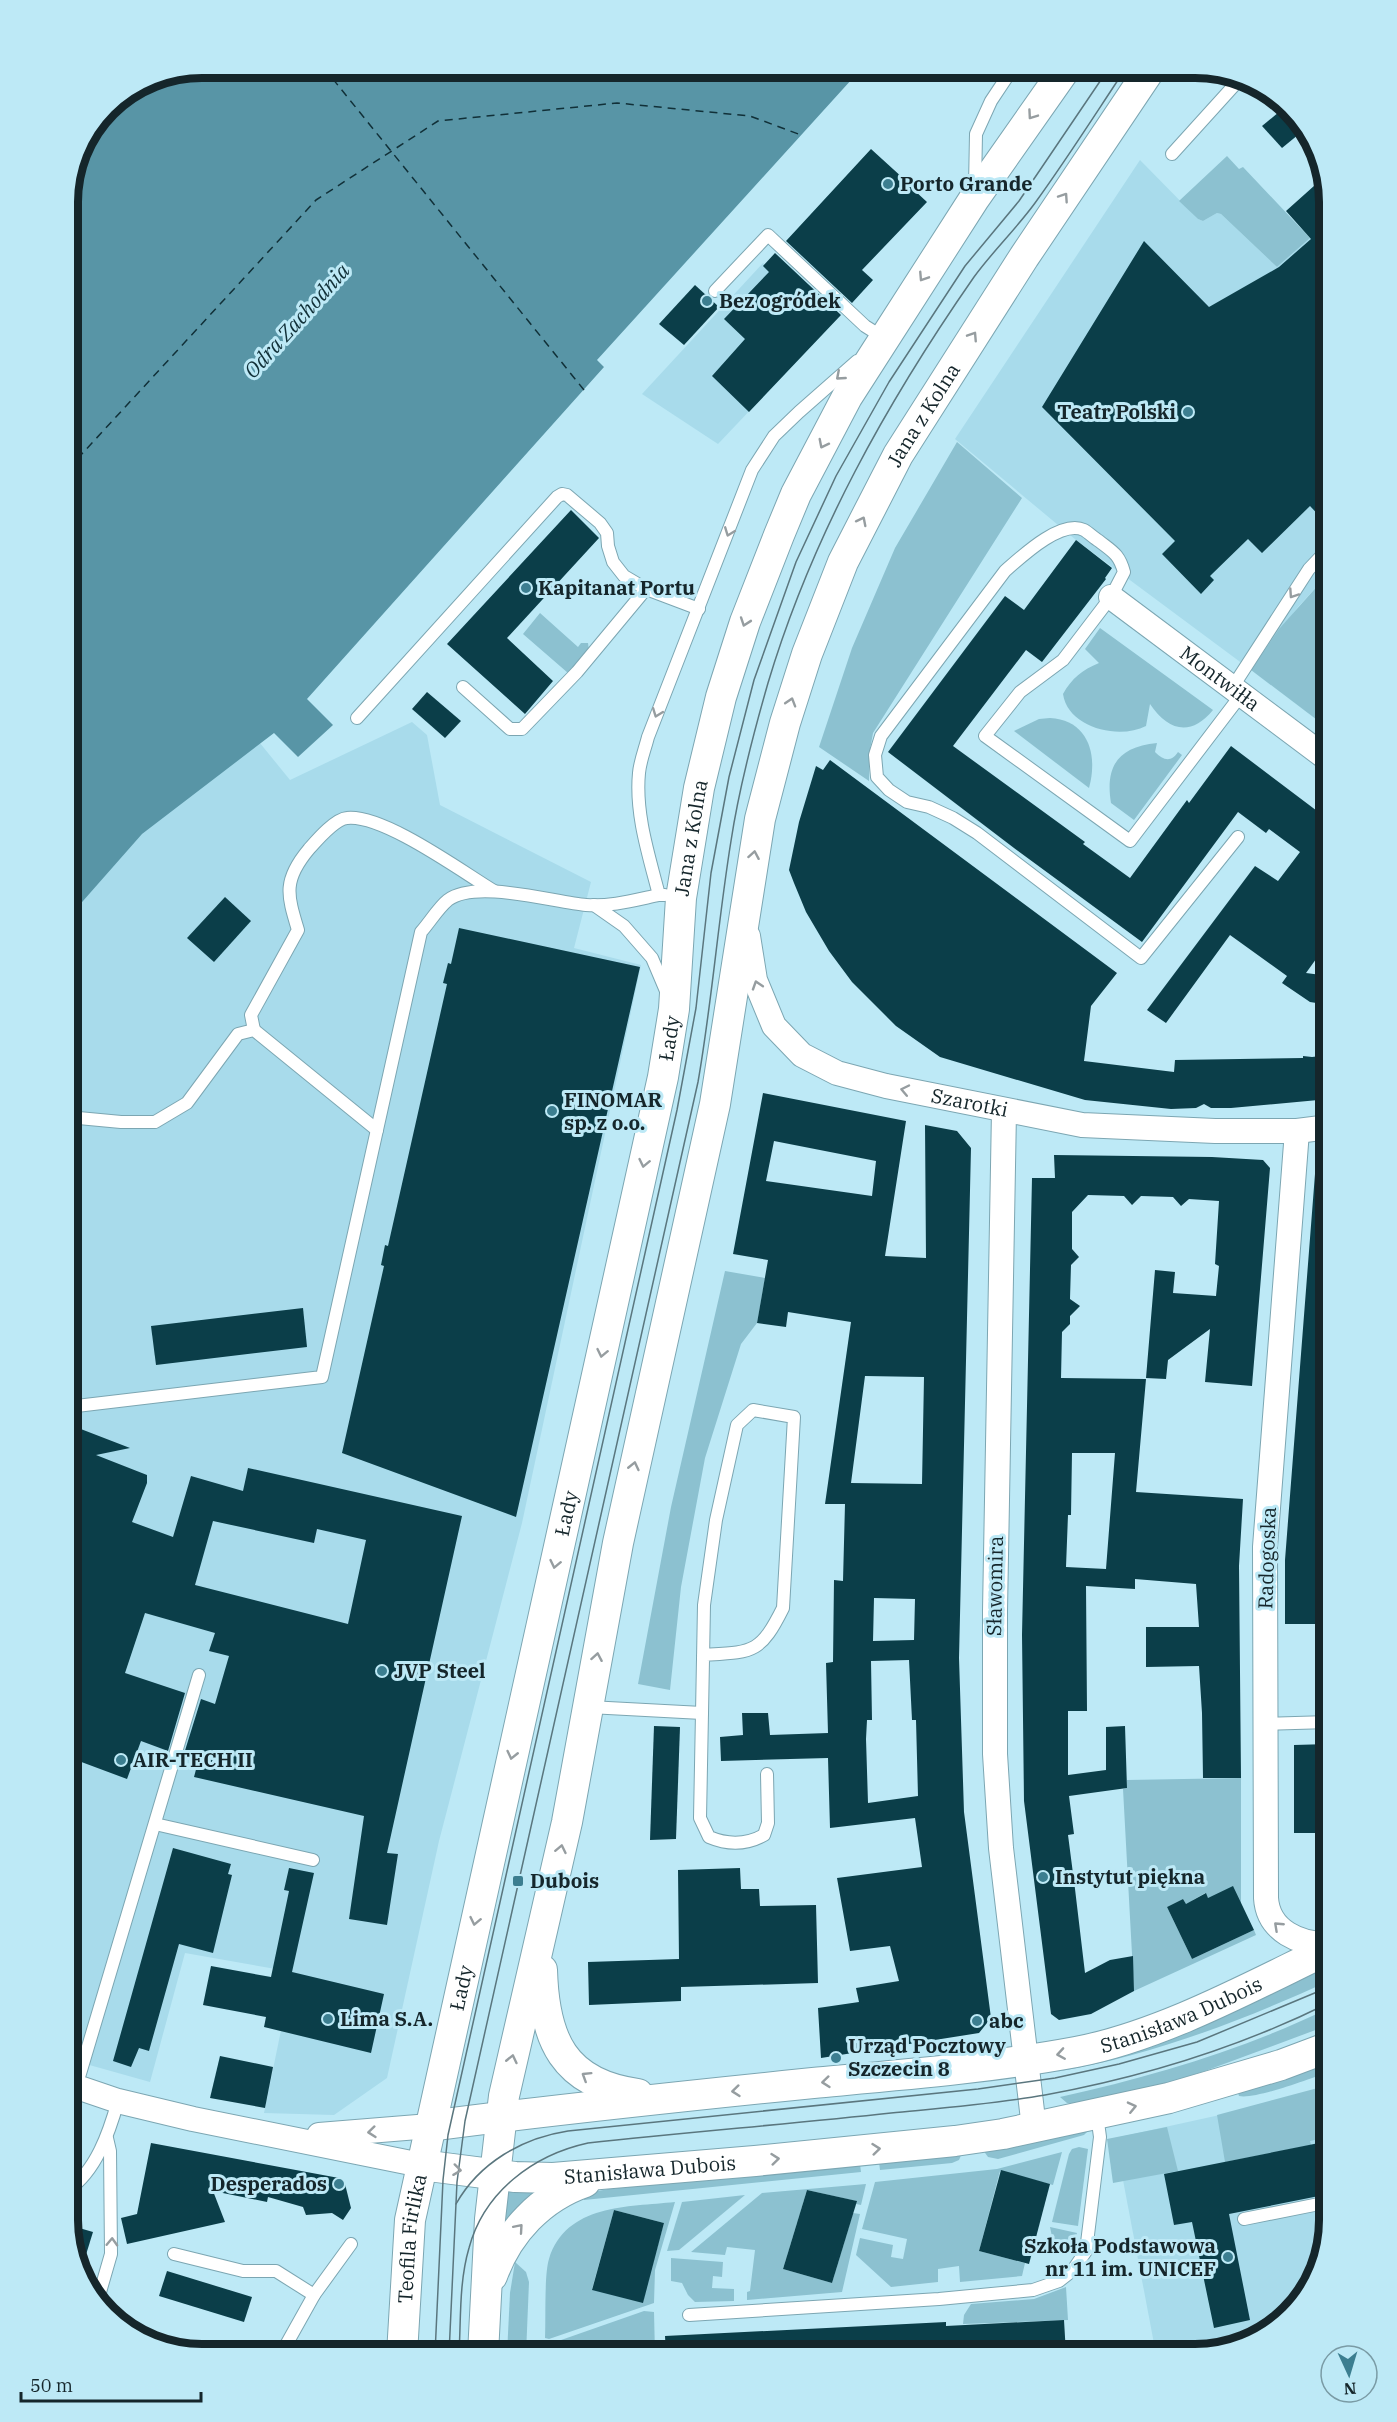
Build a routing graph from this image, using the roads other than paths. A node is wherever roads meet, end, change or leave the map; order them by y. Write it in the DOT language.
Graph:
graph roads {
  1 [pos="1006,78"];
  2 [pos="1059,78"];
  3 [pos="1144,78"];
  4 [pos="1235,85"];
  5 [pos="1172,154"];
  6 [pos="974,198"];
  7 [pos="714,291"];
  8 [pos="884,338"];
  9 [pos="1319,558"];
  10 [pos="646,590"];
  11 [pos="1111,597"];
  12 [pos="699,609"];
  13 [pos="464,687"];
  14 [pos="1237,692"];
  15 [pos="357,718"];
  16 [pos="1319,753"];
  17 [pos="1238,837"];
  18 [pos="748,887"];
  19 [pos="494,892"];
  20 [pos="670,896"];
  21 [pos="594,905"];
  22 [pos="674,1010"];
  23 [pos="254,1030"];
  24 [pos="1004,1111"];
  25 [pos="78,1118"];
  26 [pos="1319,1128"];
  27 [pos="377,1130"];
  28 [pos="1297,1131"];
  29 [pos="78,1406"];
  30 [pos="703,1655"];
  31 [pos="199,1675"];
  32 [pos="589,1707"];
  33 [pos="702,1713"];
  34 [pos="1319,1722"];
  35 [pos="1265,1724"];
  36 [pos="767,1774"];
  37 [pos="155,1824"];
  38 [pos="313,1860"];
  39 [pos="543,1934"];
  40 [pos="1319,1943"];
  41 [pos="1319,1954"];
  42 [pos="1319,2050"];
  43 [pos="1025,2060"];
  44 [pos="78,2067"];
  45 [pos="78,2088"];
  46 [pos="683,2096"];
  47 [pos="118,2101"];
  48 [pos="1097,2115"];
  49 [pos="501,2117"];
  50 [pos="430,2126"];
  51 [pos="1034,2128"];
  52 [pos="266,2134"];
  53 [pos="107,2138"];
  54 [pos="421,2165"];
  55 [pos="612,2174"];
  56 [pos="494,2175"];
  57 [pos="78,2182"];
  58 [pos="1319,2204"];
  59 [pos="1244,2219"];
  60 [pos="351,2244"];
  61 [pos="174,2254"];
  62 [pos="100,2291"];
  63 [pos="314,2295"];
  64 [pos="486,2300"];
  65 [pos="689,2315"];
  66 [pos="287,2344"];
  67 [pos="403,2344"];
  68 [pos="484,2344"];
  1 -- 6 [label="lane"];
  2 -- 6 [label="street, Jana z Kolna, one-way"];
  18 -- 3 [label="street, Jana z Kolna, one-way"];
  4 -- 5 [label="lane"];
  6 -- 8 [label="street, Jana z Kolna, one-way"];
  7 -- 8 [label="lane"];
  8 -- 12 [label="lane, Jana z Kolna, one-way"];
  8 -- 20 [label="street, Jana z Kolna, one-way"];
  9 -- 14 [label="lane, one-way"];
  10 -- 12 [label="lane"];
  10 -- 13 [label="lane"];
  10 -- 15 [label="lane"];
  11 -- 14 [label="street, Montwiłła"];
  11 -- 14 [label="lane"];
  11 -- 17 [label="lane"];
  12 -- 20 [label="lane, Jana z Kolna, one-way"];
  14 -- 16 [label="street, Montwiłła"];
  24 -- 18 [label="street, Szarotki, one-way"];
  32 -- 18 [label="street, Jana z Kolna, one-way"];
  19 -- 21 [label="lane"];
  19 -- 23 [label="lane"];
  19 -- 27 [label="lane"];
  20 -- 21 [label="lane"];
  20 -- 22 [label="street, Łady"];
  21 -- 22 [label="lane"];
  22 -- 50 [label="street, Łady, one-way"];
  23 -- 25 [label="lane"];
  23 -- 27 [label="lane"];
  24 -- 28 [label="street, Szarotki"];
  24 -- 43 [label="street, Sławomira"];
  26 -- 28 [label="street, Szarotki"];
  27 -- 29 [label="lane"];
  28 -- 35 [label="street, Radogoska"];
  30 -- 30 [label="lane"];
  30 -- 33 [label="lane"];
  31 -- 37 [label="lane"];
  32 -- 33 [label="lane"];
  39 -- 32 [label="street, one-way"];
  33 -- 36 [label="lane"];
  34 -- 35 [label="lane"];
  40 -- 35 [label="street, Radogoska, one-way"];
  37 -- 38 [label="lane"];
  37 -- 44 [label="lane"];
  46 -- 39 [label="street, one-way"];
  49 -- 39 [label="street, one-way"];
  41 -- 43 [label="street, Stanisława Dubois, one-way"];
  48 -- 42 [label="street, Stanisława Dubois, one-way"];
  43 -- 46 [label="street, Stanisława Dubois, one-way"];
  43 -- 51 [label="street"];
  45 -- 47 [label="street, Stanisława Dubois"];
  46 -- 49 [label="street, Stanisława Dubois"];
  47 -- 52 [label="street, Stanisława Dubois"];
  47 -- 53 [label="lane"];
  48 -- 51 [label="street, Stanisława Dubois"];
  48 -- 65 [label="lane"];
  49 -- 50 [label="street, Stanisława Dubois"];
  49 -- 56 [label="street"];
  50 -- 52 [label="street, Stanisława Dubois, one-way"];
  50 -- 54 [label="street, Teofila Firlika"];
  55 -- 51 [label="street, Stanisława Dubois, one-way"];
  52 -- 54 [label="street, Stanisława Dubois"];
  53 -- 57 [label="lane"];
  62 -- 53 [label="lane, one-way"];
  54 -- 56 [label="street, Stanisława Dubois, one-way"];
  54 -- 67 [label="street, Teofila Firlika"];
  55 -- 56 [label="street, Stanisława Dubois"];
  64 -- 55 [label="street, one-way"];
  56 -- 64 [label="street"];
  58 -- 59 [label="lane"];
  60 -- 63 [label="lane"];
  61 -- 63 [label="lane"];
  63 -- 66 [label="lane"];
  64 -- 68 [label="street"];
}
